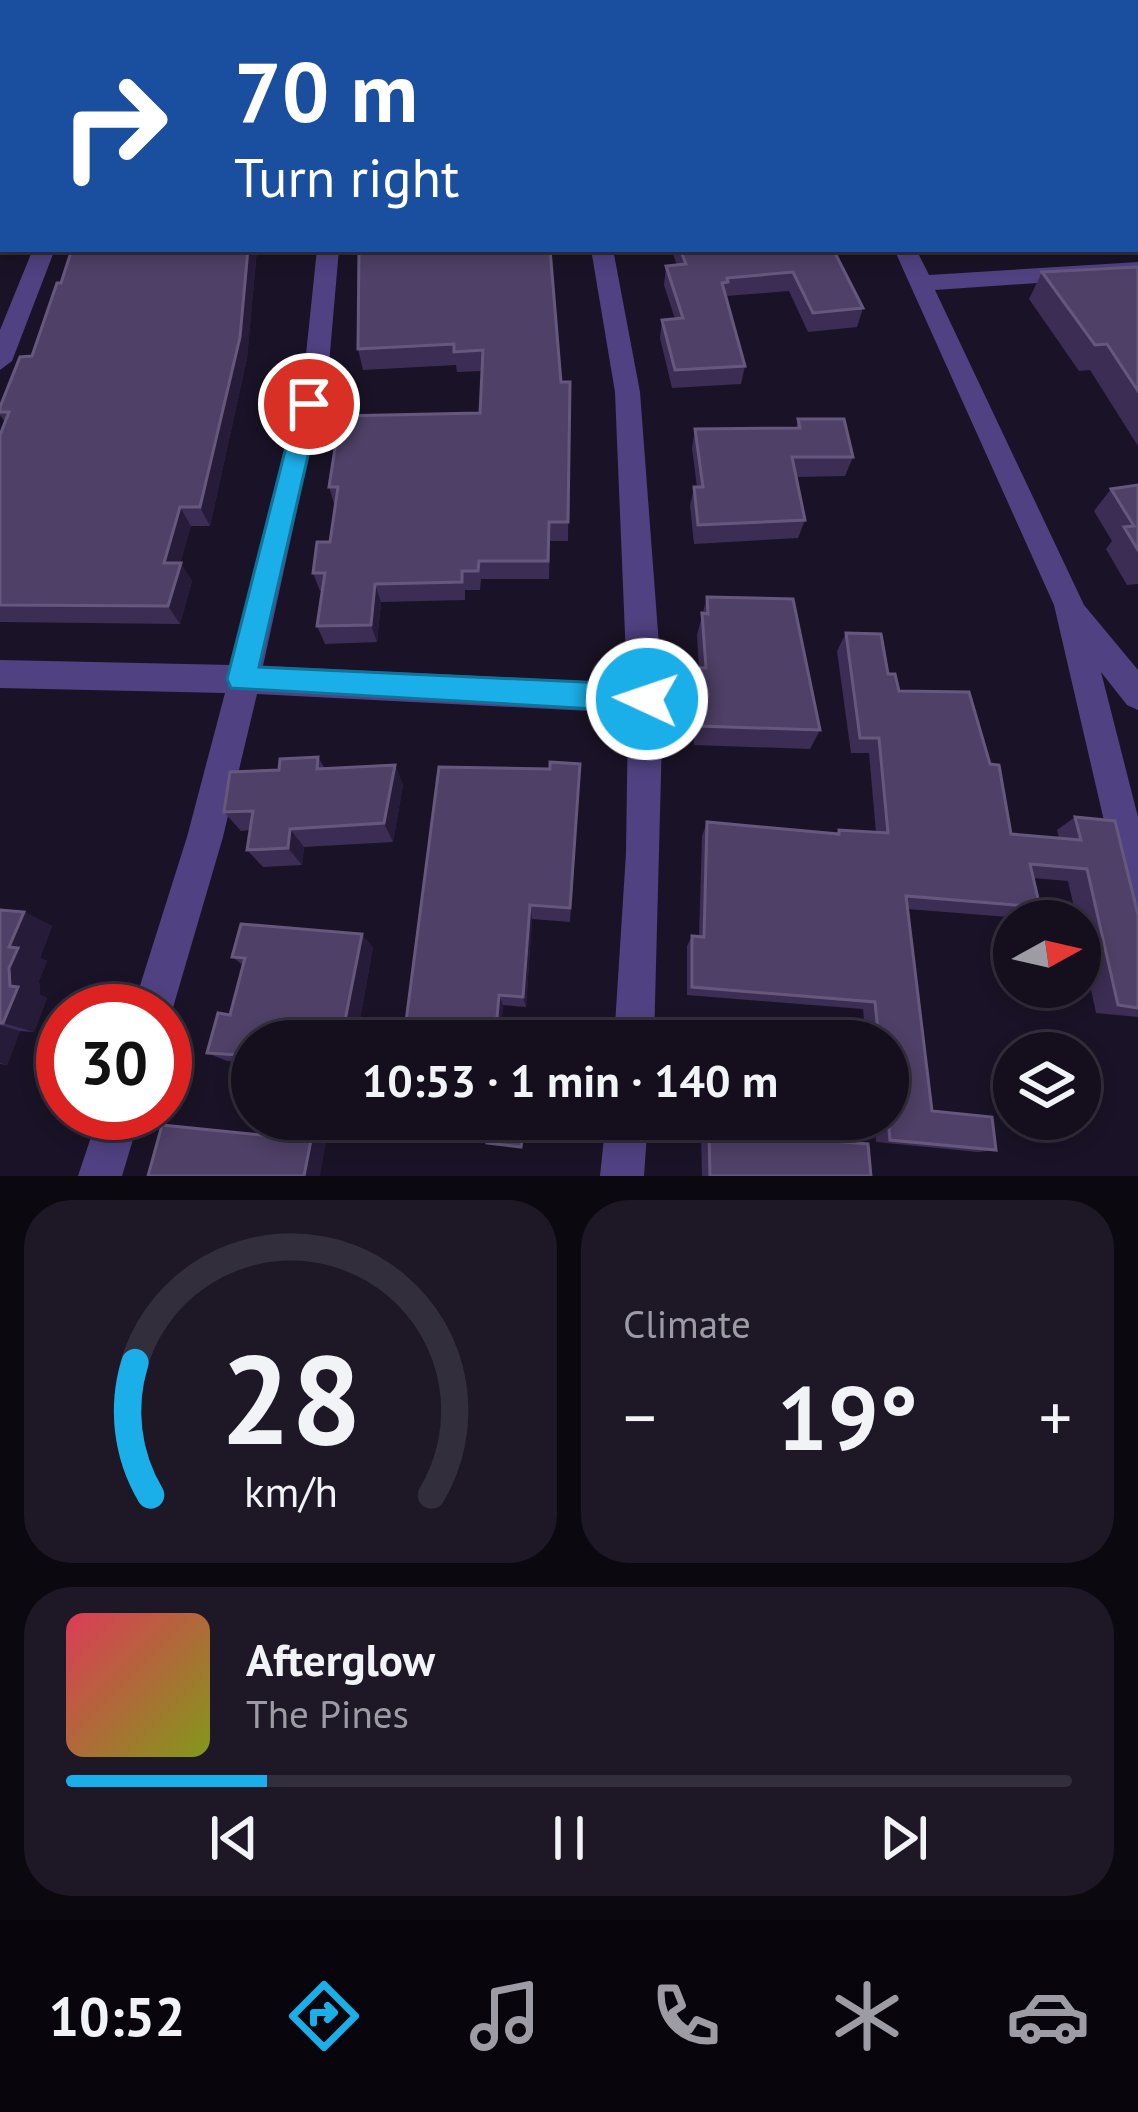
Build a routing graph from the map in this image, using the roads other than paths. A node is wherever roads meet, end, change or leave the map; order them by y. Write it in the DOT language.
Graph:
graph roads {
  1 [pos="43,252"];
  2 [pos="328,252"];
  3 [pos="603,252"];
  4 [pos="906,252"];
  5 [pos="1138,269"];
  6 [pos="922,284"];
  7 [pos="0,361"];
  8 [pos="1069,605"];
  9 [pos="0,674"];
  10 [pos="242,679"];
  11 [pos="1138,695"];
  12 [pos="647,699"];
  13 [pos="1138,890"];
  14 [pos="160,984"];
  15 [pos="636,1020"];
  16 [pos="112,1140"];
  17 [pos="625,1140"];
  18 [pos="100,1176"];
  19 [pos="622,1176"];
  1 -- 7 [label="street"];
  2 -- 10 [label="street"];
  3 -- 12 [label="street"];
  4 -- 6 [label="street"];
  5 -- 6 [label="street"];
  6 -- 8 [label="street"];
  8 -- 11 [label="street"];
  8 -- 13 [label="street"];
  9 -- 10 [label="street"];
  10 -- 12 [label="street"];
  10 -- 14 [label="street"];
  12 -- 15 [label="street"];
  16 -- 18 [label="street"];
  17 -- 19 [label="street"];
}
